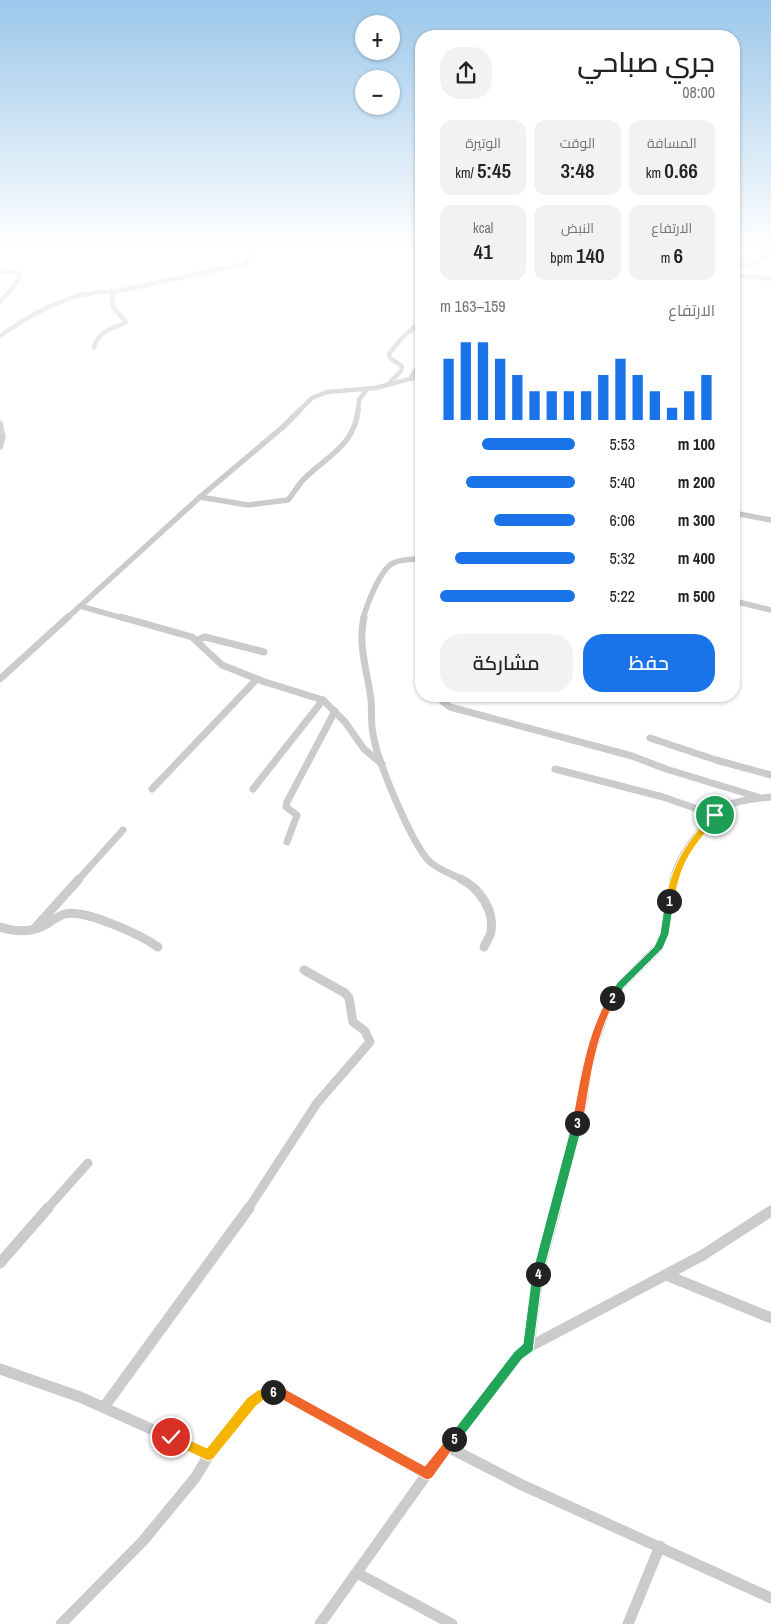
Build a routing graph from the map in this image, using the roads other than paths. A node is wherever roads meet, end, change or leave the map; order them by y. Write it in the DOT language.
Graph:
graph roads {
  1 [pos="19,323"];
  2 [pos="124,323"];
  3 [pos="415,326"];
  4 [pos="0,336"];
  5 [pos="94,347"];
  6 [pos="415,372"];
  7 [pos="412,377"];
  8 [pos="415,377"];
  9 [pos="389,384"];
  10 [pos="367,389"];
  11 [pos="0,423"];
  12 [pos="0,447"];
  13 [pos="200,497"];
  14 [pos="740,514"];
  15 [pos="771,520"];
  16 [pos="415,559"];
  17 [pos="740,602"];
  18 [pos="80,606"];
  19 [pos="771,610"];
  20 [pos="197,640"];
  21 [pos="264,652"];
  22 [pos="0,679"];
  23 [pos="257,679"];
  24 [pos="323,700"];
  25 [pos="443,702"];
  26 [pos="335,711"];
  27 [pos="650,738"];
  28 [pos="382,764"];
  29 [pos="555,768"];
  30 [pos="771,775"];
  31 [pos="152,789"];
  32 [pos="253,789"];
  33 [pos="767,798"];
  34 [pos="715,815"];
  35 [pos="122,830"];
  36 [pos="287,842"];
  37 [pos="0,927"];
  38 [pos="32,932"];
  39 [pos="158,947"];
  40 [pos="484,947"];
  41 [pos="304,970"];
  42 [pos="88,1163"];
  43 [pos="771,1210"];
  44 [pos="0,1263"];
  45 [pos="666,1275"];
  46 [pos="771,1318"];
  47 [pos="529,1347"];
  48 [pos="0,1369"];
  49 [pos="104,1407"];
  50 [pos="448,1447"];
  51 [pos="208,1455"];
  52 [pos="427,1474"];
  53 [pos="660,1546"];
  54 [pos="356,1573"];
  55 [pos="771,1598"];
  56 [pos="61,1624"];
  57 [pos="320,1624"];
  58 [pos="452,1624"];
  59 [pos="628,1624"];
  1 -- 4 [label="street"];
  2 -- 5 [label="street"];
  3 -- 9 [label="street"];
  6 -- 7 [label="street"];
  7 -- 8 [label="street"];
  7 -- 9 [label="street"];
  9 -- 10 [label="street"];
  10 -- 13 [label="street"];
  10 -- 13 [label="street"];
  11 -- 12 [label="street"];
  13 -- 18 [label="street"];
  14 -- 15 [label="street"];
  16 -- 28 [label="street"];
  17 -- 19 [label="street"];
  18 -- 20 [label="street"];
  18 -- 22 [label="street"];
  20 -- 21 [label="street"];
  20 -- 23 [label="street"];
  23 -- 24 [label="street"];
  23 -- 31 [label="street"];
  24 -- 26 [label="street"];
  24 -- 32 [label="street"];
  25 -- 33 [label="street"];
  26 -- 28 [label="street"];
  26 -- 36 [label="street"];
  27 -- 30 [label="street"];
  28 -- 40 [label="street"];
  29 -- 34 [label="street"];
  33 -- 34 [label="street"];
  34 -- 47 [label="street"];
  35 -- 38 [label="street"];
  37 -- 38 [label="street"];
  38 -- 39 [label="street"];
  41 -- 49 [label="street"];
  42 -- 44 [label="street"];
  43 -- 45 [label="street"];
  45 -- 46 [label="street"];
  45 -- 47 [label="street"];
  47 -- 50 [label="street"];
  48 -- 49 [label="street"];
  49 -- 51 [label="street"];
  50 -- 52 [label="street"];
  50 -- 53 [label="street"];
  51 -- 52 [label="street"];
  51 -- 56 [label="street"];
  52 -- 54 [label="street"];
  53 -- 55 [label="street"];
  53 -- 59 [label="street"];
  54 -- 57 [label="street"];
  54 -- 58 [label="street"];
}
